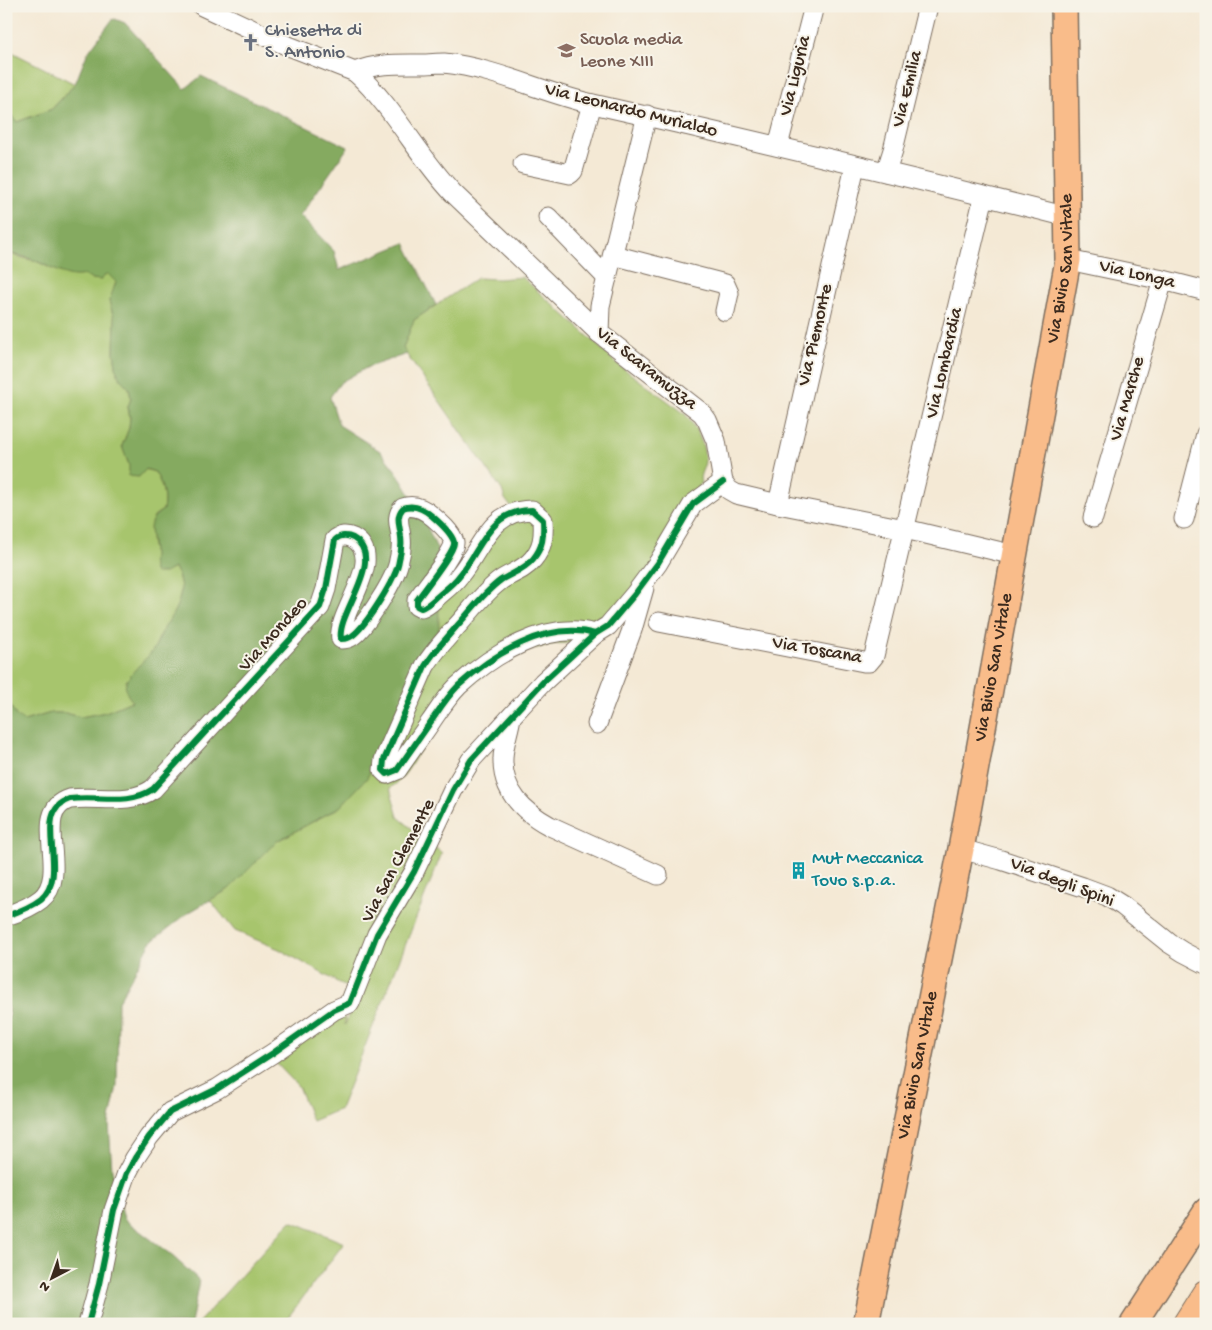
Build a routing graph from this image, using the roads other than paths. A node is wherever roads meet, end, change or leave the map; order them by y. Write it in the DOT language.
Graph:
graph roads {
  1 [pos="202,6"];
  2 [pos="814,6"];
  3 [pos="928,6"];
  4 [pos="1064,6"];
  5 [pos="355,72"];
  6 [pos="592,104"];
  7 [pos="647,115"];
  8 [pos="778,146"];
  9 [pos="523,164"];
  10 [pos="855,166"];
  11 [pos="886,172"];
  12 [pos="984,196"];
  13 [pos="548,217"];
  14 [pos="1068,217"];
  15 [pos="613,255"];
  16 [pos="1068,260"];
  17 [pos="607,278"];
  18 [pos="1163,280"];
  19 [pos="1206,291"];
  20 [pos="724,311"];
  21 [pos="599,333"];
  22 [pos="1206,434"];
  23 [pos="723,482"];
  24 [pos="778,504"];
  25 [pos="1093,518"];
  26 [pos="1184,519"];
  27 [pos="905,529"];
  28 [pos="1014,556"];
  29 [pos="646,579"];
  30 [pos="658,622"];
  31 [pos="595,634"];
  32 [pos="511,717"];
  33 [pos="597,724"];
  34 [pos="961,849"];
  35 [pos="658,875"];
  36 [pos="6,916"];
  37 [pos="1206,964"];
  38 [pos="1206,1211"];
  39 [pos="1206,1294"];
  40 [pos="88,1324"];
  41 [pos="866,1324"];
  42 [pos="1133,1324"];
  43 [pos="1187,1324"];
  1 -- 5 [label="street"];
  2 -- 8 [label="street, Via Liguria"];
  3 -- 11 [label="street, Via Emilia"];
  4 -- 14 [label="main road, Via Bivio San Vitale"];
  5 -- 6 [label="street, Via Leonardo Murialdo"];
  5 -- 21 [label="street, Via Scaramuzza"];
  6 -- 7 [label="street, Via Leonardo Murialdo"];
  6 -- 9 [label="street"];
  7 -- 8 [label="street, Via Leonardo Murialdo"];
  7 -- 15 [label="street"];
  8 -- 10 [label="street, Via Leonardo Murialdo"];
  10 -- 11 [label="street, Via Leonardo Murialdo"];
  10 -- 24 [label="street, Via Piemonte"];
  11 -- 12 [label="street, Via Leonardo Murialdo"];
  12 -- 14 [label="street, Via Leonardo Murialdo"];
  12 -- 27 [label="street, Via Lombardia"];
  13 -- 17 [label="street"];
  14 -- 16 [label="main road, Via Bivio San Vitale"];
  15 -- 17 [label="street"];
  15 -- 20 [label="street"];
  16 -- 18 [label="street, Via Longa"];
  16 -- 28 [label="main road, Via Bivio San Vitale"];
  17 -- 21 [label="street"];
  18 -- 19 [label="street, Via Longa"];
  18 -- 25 [label="street, Via Marche"];
  21 -- 23 [label="street, Via Scaramuzza"];
  22 -- 26 [label="street"];
  23 -- 24 [label="street"];
  23 -- 29 [label="street, Via San Clemente"];
  24 -- 27 [label="street"];
  27 -- 28 [label="street"];
  27 -- 30 [label="street, Via Toscana"];
  28 -- 34 [label="main road, Via Bivio San Vitale"];
  29 -- 31 [label="street, Via San Clemente"];
  29 -- 33 [label="street"];
  31 -- 32 [label="street, Via San Clemente"];
  31 -- 36 [label="street, Via Mondeo"];
  32 -- 35 [label="street"];
  32 -- 40 [label="street, Via San Clemente"];
  34 -- 37 [label="street, Via degli Spini"];
  34 -- 41 [label="main road, Via Bivio San Vitale"];
  38 -- 42 [label="main road"];
  39 -- 43 [label="highway"];
}
